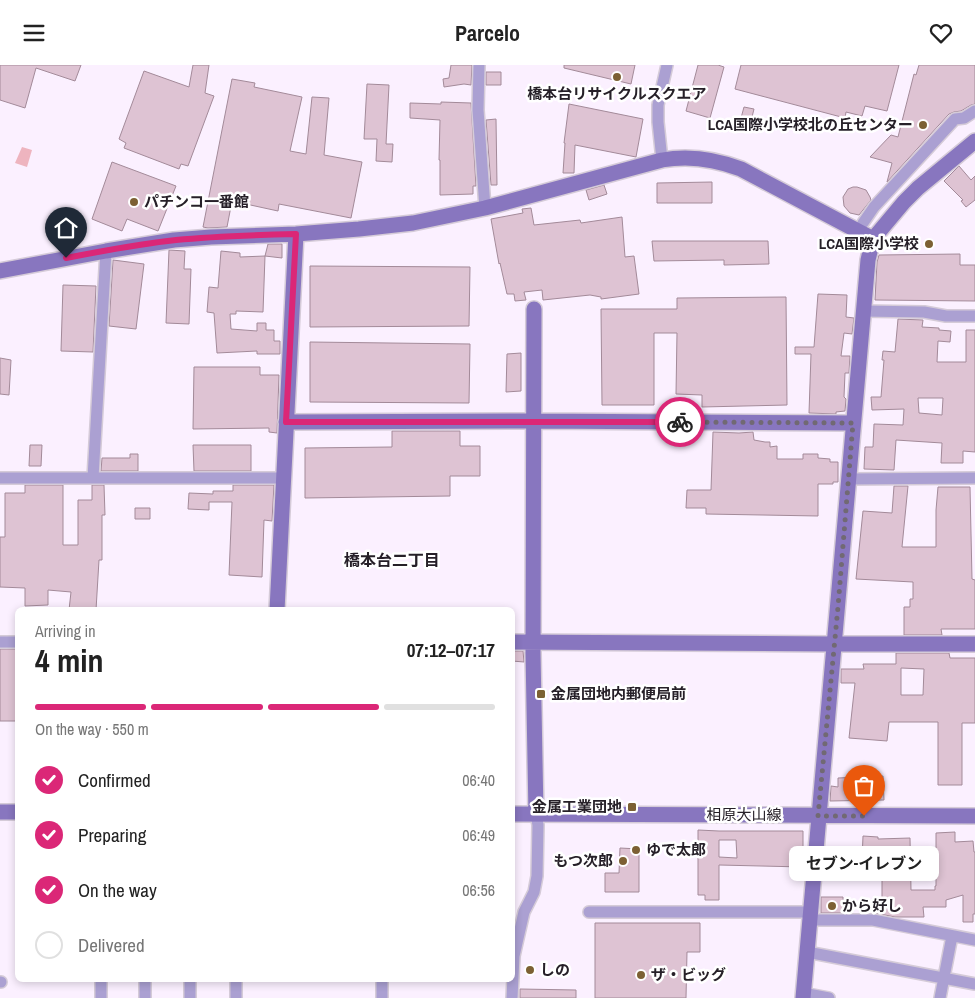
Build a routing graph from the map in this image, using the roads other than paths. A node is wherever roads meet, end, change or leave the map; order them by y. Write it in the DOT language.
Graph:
graph roads {
  1 [pos="479,65"];
  2 [pos="667,65"];
  3 [pos="975,111"];
  4 [pos="975,141"];
  5 [pos="662,159"];
  6 [pos="485,208"];
  7 [pos="863,223"];
  8 [pos="296,234"];
  9 [pos="873,239"];
  10 [pos="106,251"];
  11 [pos="0,271"];
  12 [pos="534,309"];
  13 [pos="862,311"];
  14 [pos="975,316"];
  15 [pos="534,421"];
  16 [pos="286,422"];
  17 [pos="853,423"];
  18 [pos="0,478"];
  19 [pos="93,478"];
  20 [pos="283,478"];
  21 [pos="975,478"];
  22 [pos="849,479"];
  23 [pos="277,607"];
  24 [pos="0,642"];
  25 [pos="15,642"];
  26 [pos="515,642"];
  27 [pos="534,642"];
  28 [pos="834,644"];
  29 [pos="975,644"];
  30 [pos="0,812"];
  31 [pos="15,812"];
  32 [pos="515,814"];
  33 [pos="536,814"];
  34 [pos="818,816"];
  35 [pos="975,816"];
  36 [pos="518,912"];
  37 [pos="589,912"];
  38 [pos="810,916"];
  39 [pos="952,936"];
  40 [pos="515,938"];
  41 [pos="975,940"];
  42 [pos="807,952"];
  43 [pos="944,978"];
  44 [pos="101,982"];
  45 [pos="145,982"];
  46 [pos="190,982"];
  47 [pos="236,982"];
  48 [pos="382,982"];
  49 [pos="512,982"];
  50 [pos="975,984"];
  51 [pos="803,996"];
  52 [pos="101,998"];
  53 [pos="145,998"];
  54 [pos="190,998"];
  55 [pos="236,998"];
  56 [pos="382,998"];
  57 [pos="512,998"];
  58 [pos="829,998"];
  59 [pos="940,998"];
  1 -- 6 [label="street"];
  2 -- 5 [label="street"];
  3 -- 7 [label="street"];
  4 -- 9 [label="street"];
  5 -- 6 [label="street"];
  5 -- 9 [label="street"];
  6 -- 8 [label="street"];
  8 -- 10 [label="street"];
  8 -- 16 [label="street"];
  9 -- 13 [label="street"];
  10 -- 11 [label="street"];
  10 -- 19 [label="street"];
  12 -- 15 [label="street"];
  13 -- 14 [label="street"];
  13 -- 17 [label="street"];
  15 -- 16 [label="street"];
  15 -- 17 [label="street"];
  15 -- 27 [label="street"];
  16 -- 20 [label="street"];
  17 -- 22 [label="street"];
  18 -- 19 [label="street"];
  19 -- 20 [label="street"];
  20 -- 23 [label="street"];
  21 -- 22 [label="street"];
  22 -- 28 [label="street"];
  24 -- 25 [label="street"];
  26 -- 27 [label="street"];
  27 -- 28 [label="street"];
  27 -- 33 [label="street"];
  28 -- 29 [label="street"];
  28 -- 34 [label="street"];
  30 -- 31 [label="street"];
  32 -- 33 [label="street, 相原大山線"];
  33 -- 34 [label="street, 相原大山線"];
  33 -- 36 [label="street"];
  34 -- 35 [label="street, 相原大山線"];
  34 -- 38 [label="street"];
  36 -- 40 [label="street"];
  37 -- 38 [label="street"];
  38 -- 39 [label="street"];
  38 -- 42 [label="street"];
  39 -- 41 [label="street"];
  39 -- 43 [label="street"];
  42 -- 43 [label="street"];
  42 -- 51 [label="street"];
  43 -- 50 [label="street"];
  43 -- 59 [label="street"];
  44 -- 52 [label="street"];
  45 -- 53 [label="street"];
  46 -- 54 [label="street"];
  47 -- 55 [label="street"];
  48 -- 56 [label="street"];
  49 -- 57 [label="street"];
  51 -- 58 [label="street"];
}
